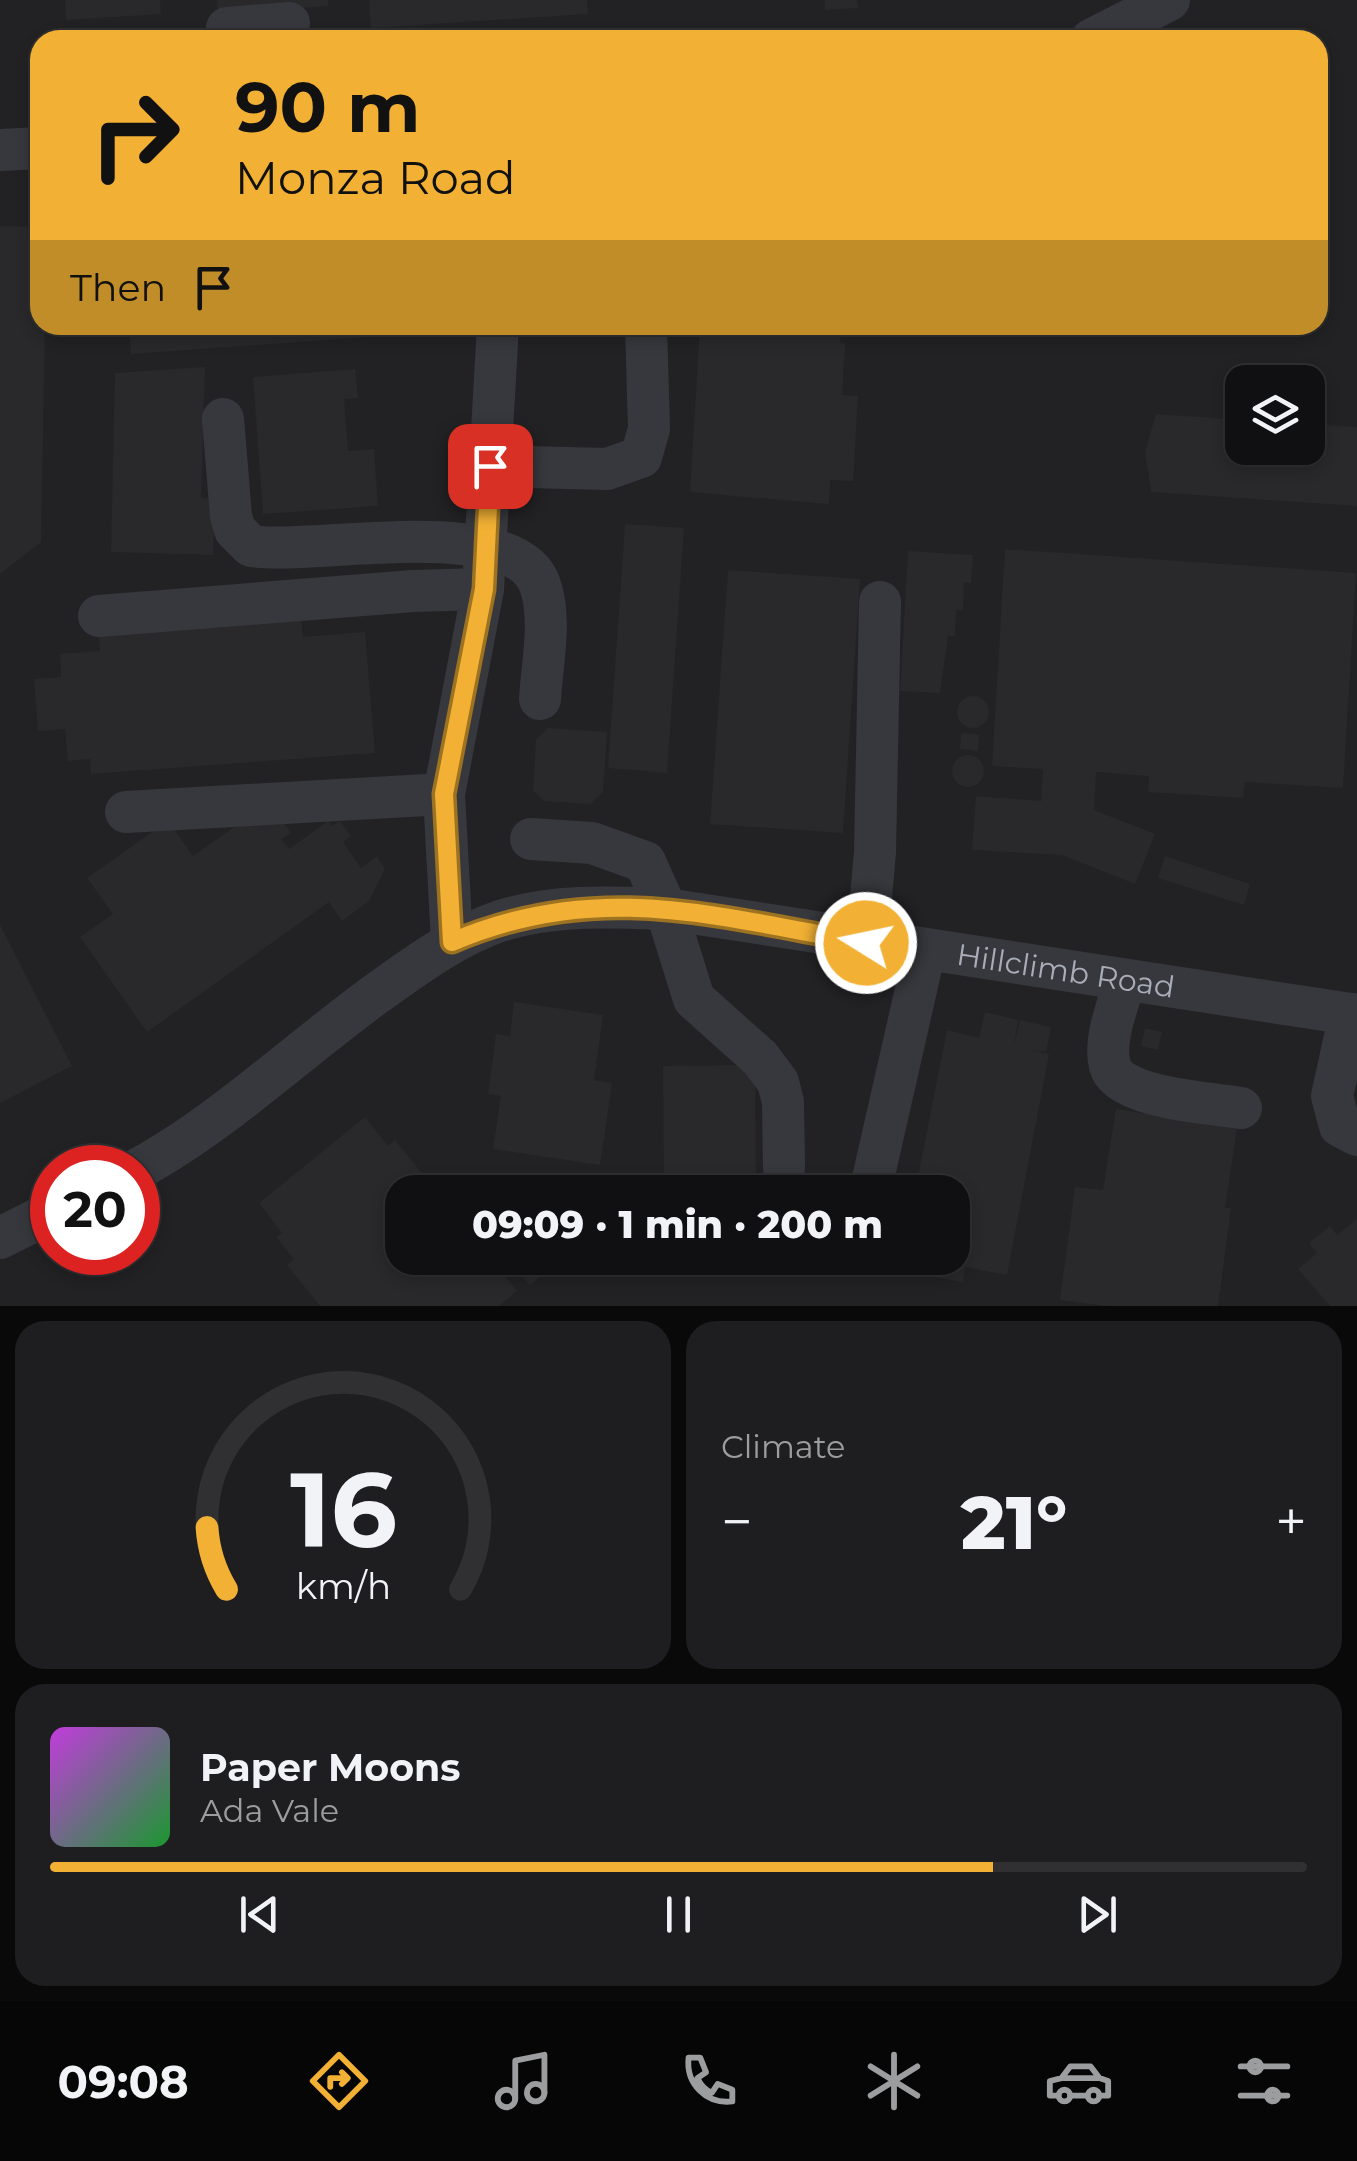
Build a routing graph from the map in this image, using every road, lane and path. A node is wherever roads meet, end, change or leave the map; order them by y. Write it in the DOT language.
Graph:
graph roads {
  1 [pos="1169,0"];
  2 [pos="289,23"];
  3 [pos="227,30"];
  4 [pos="1111,30"];
  5 [pos="30,148"];
  6 [pos="0,150"];
  7 [pos="497,335"];
  8 [pos="646,335"];
  9 [pos="223,419"];
  10 [pos="490,466"];
  11 [pos="484,569"];
  12 [pos="880,602"];
  13 [pos="99,616"];
  14 [pos="540,699"];
  15 [pos="444,794"];
  16 [pos="126,812"];
  17 [pos="531,839"];
  18 [pos="666,909"];
  19 [pos="452,942"];
  20 [pos="866,943"];
  21 [pos="925,950"];
  22 [pos="1124,980"];
  23 [pos="1354,1014"];
  24 [pos="1240,1108"];
  25 [pos="1357,1135"];
  26 [pos="160,1155"];
  27 [pos="784,1168"];
  28 [pos="874,1175"];
  29 [pos="30,1223"];
  30 [pos="0,1238"];
  1 -- 4 [label="street"];
  2 -- 3 [label="street"];
  5 -- 6 [label="street"];
  7 -- 10 [label="street"];
  8 -- 10 [label="street"];
  9 -- 11 [label="street"];
  10 -- 11 [label="street"];
  11 -- 13 [label="street"];
  11 -- 14 [label="street"];
  11 -- 15 [label="street"];
  12 -- 20 [label="street"];
  15 -- 16 [label="street"];
  15 -- 19 [label="street"];
  17 -- 18 [label="street"];
  18 -- 19 [label="street, Hillclimb Road"];
  18 -- 20 [label="street, Hillclimb Road"];
  18 -- 27 [label="street"];
  19 -- 26 [label="street, Hillclimb Road"];
  20 -- 21 [label="street, Hillclimb Road"];
  21 -- 22 [label="street, Hillclimb Road"];
  21 -- 28 [label="street"];
  22 -- 23 [label="street, Hillclimb Road"];
  22 -- 24 [label="street"];
  23 -- 25 [label="street"];
  29 -- 30 [label="street"];
}
